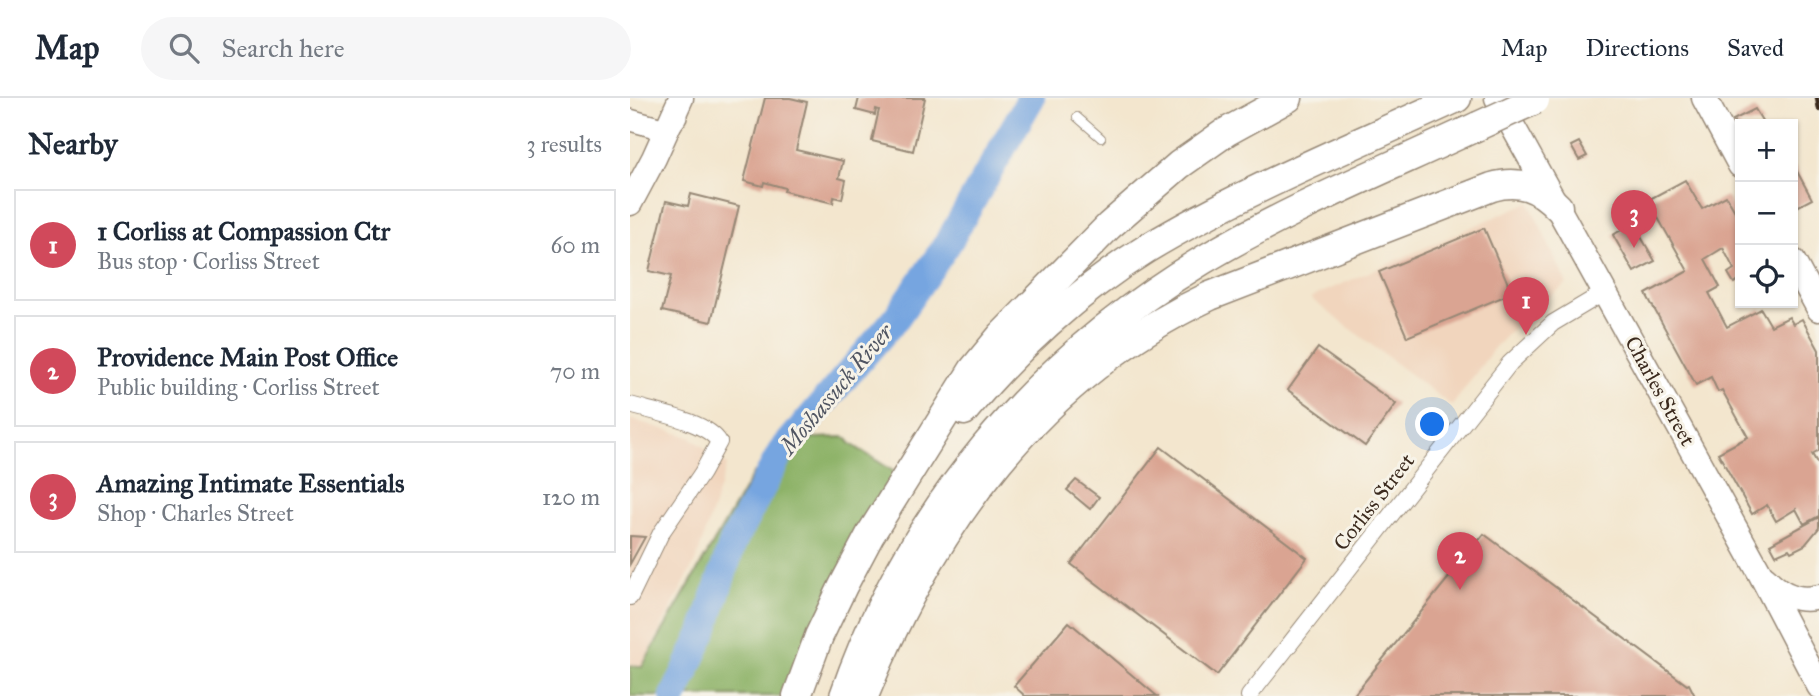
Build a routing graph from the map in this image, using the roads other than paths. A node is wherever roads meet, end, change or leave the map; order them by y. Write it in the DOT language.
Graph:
graph roads {
  1 [pos="681,98"];
  2 [pos="692,98"];
  3 [pos="1288,98"];
  4 [pos="1457,98"];
  5 [pos="1497,98"];
  6 [pos="1703,98"];
  7 [pos="1537,99"];
  8 [pos="1077,117"];
  9 [pos="630,120"];
  10 [pos="666,130"];
  11 [pos="1101,138"];
  12 [pos="1735,156"];
  13 [pos="630,202"];
  14 [pos="1558,207"];
  15 [pos="1798,270"];
  16 [pos="1605,292"];
  17 [pos="1819,309"];
  18 [pos="630,405"];
  19 [pos="901,485"];
  20 [pos="1759,573"];
  21 [pos="630,597"];
  22 [pos="1819,597"];
  23 [pos="1819,686"];
  24 [pos="797,696"];
  25 [pos="844,696"];
  26 [pos="864,696"];
  27 [pos="1249,696"];
  1 -- 10 [label="main road"];
  2 -- 10 [label="main road"];
  3 -- 19 [label="highway"];
  4 -- 19 [label="highway"];
  5 -- 14 [label="main road, Charles Street"];
  6 -- 12 [label="main road"];
  7 -- 25 [label="highway, bridge"];
  8 -- 11 [label="lane"];
  9 -- 10 [label="main road"];
  10 -- 13 [label="main road"];
  14 -- 16 [label="main road, Charles Street"];
  14 -- 26 [label="highway"];
  15 -- 17 [label="main road"];
  16 -- 20 [label="main road, Charles Street"];
  16 -- 27 [label="street, Corliss Street"];
  18 -- 21 [label="street"];
  19 -- 24 [label="highway"];
  20 -- 22 [label="main road"];
  20 -- 23 [label="main road, Charles Street"];
}
